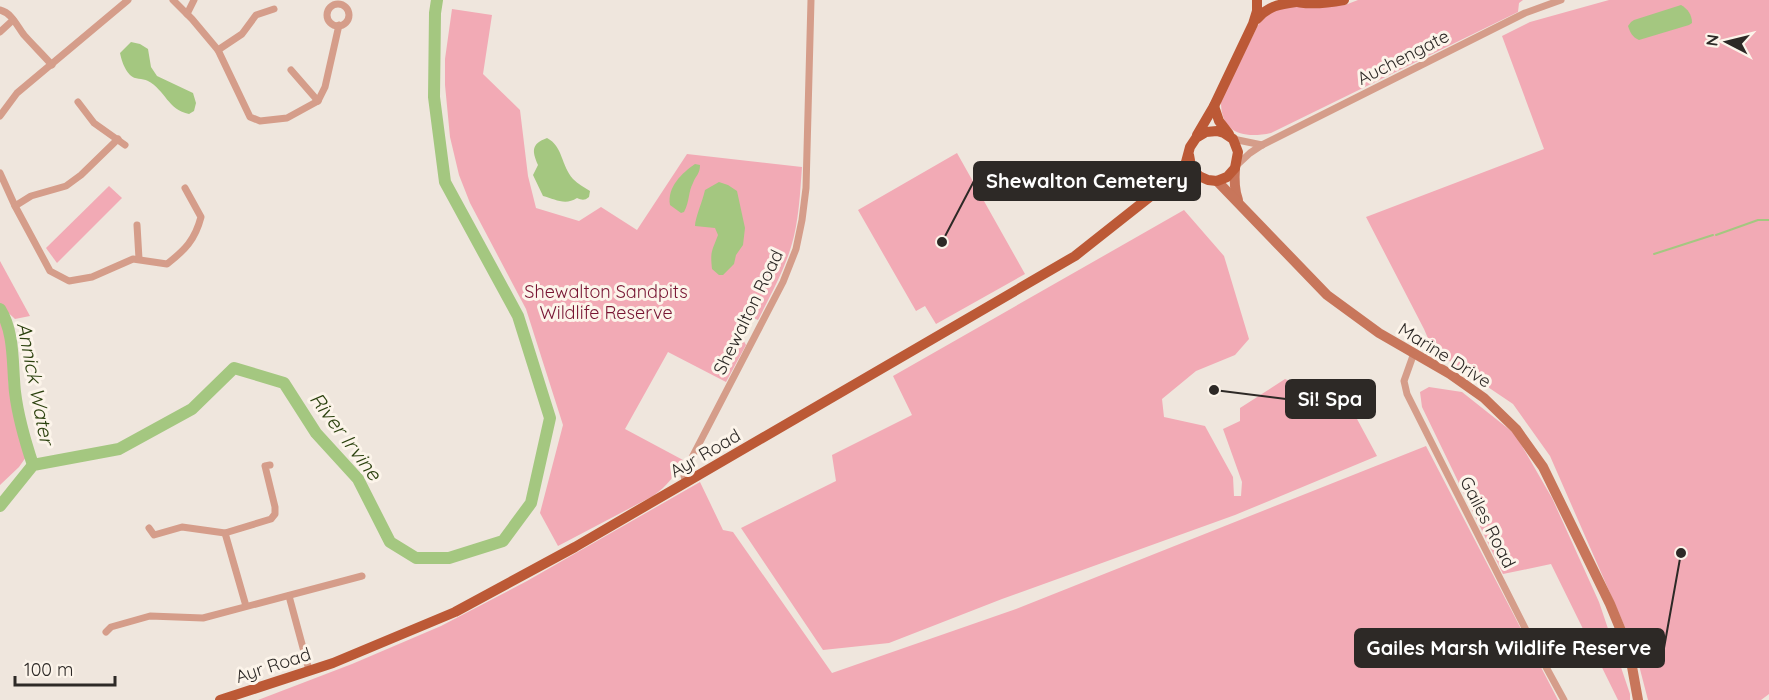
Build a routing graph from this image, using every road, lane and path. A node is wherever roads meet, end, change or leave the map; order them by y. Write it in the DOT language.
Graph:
graph roads {
  1 [pos="128,0"];
  2 [pos="172,0"];
  3 [pos="194,0"];
  4 [pos="811,0"];
  5 [pos="1257,0"];
  6 [pos="1344,0"];
  7 [pos="1561,0"];
  8 [pos="1293,1"];
  9 [pos="274,9"];
  10 [pos="0,10"];
  11 [pos="187,14"];
  12 [pos="13,20"];
  13 [pos="1253,24"];
  14 [pos="339,26"];
  15 [pos="0,32"];
  16 [pos="218,50"];
  17 [pos="52,65"];
  18 [pos="291,70"];
  19 [pos="318,101"];
  20 [pos="78,102"];
  21 [pos="1214,106"];
  22 [pos="0,116"];
  23 [pos="1196,138"];
  24 [pos="118,139"];
  25 [pos="1232,139"];
  26 [pos="125,145"];
  27 [pos="1262,145"];
  28 [pos="1189,155"];
  29 [pos="1236,167"];
  30 [pos="0,173"];
  31 [pos="1178,178"];
  32 [pos="1213,180"];
  33 [pos="185,189"];
  34 [pos="1240,205"];
  35 [pos="15,206"];
  36 [pos="137,225"];
  37 [pos="139,259"];
  38 [pos="1414,353"];
  39 [pos="270,465"];
  40 [pos="686,483"];
  41 [pos="149,528"];
  42 [pos="225,533"];
  43 [pos="362,576"];
  44 [pos="288,596"];
  45 [pos="246,606"];
  46 [pos="106,632"];
  47 [pos="309,670"];
  48 [pos="220,700"];
  49 [pos="1564,700"];
  50 [pos="1638,700"];
  1 -- 17 [label="street"];
  2 -- 11 [label="street"];
  3 -- 11 [label="street"];
  4 -- 40 [label="street, Shewalton Road"];
  5 -- 13 [label="main road"];
  6 -- 8 [label="main road"];
  7 -- 27 [label="street, Auchengate"];
  8 -- 13 [label="main road"];
  9 -- 16 [label="street"];
  10 -- 12 [label="street"];
  11 -- 16 [label="street"];
  12 -- 15 [label="street"];
  12 -- 17 [label="street"];
  13 -- 21 [label="main road"];
  14 -- 19 [label="street"];
  16 -- 19 [label="street"];
  17 -- 22 [label="street"];
  18 -- 19 [label="street"];
  20 -- 24 [label="street"];
  21 -- 23 [label="main road"];
  21 -- 25 [label="main road"];
  23 -- 25 [label="main road"];
  23 -- 28 [label="main road"];
  24 -- 26 [label="street"];
  24 -- 35 [label="street"];
  25 -- 27 [label="street"];
  25 -- 29 [label="main road"];
  27 -- 29 [label="street, Auchengate"];
  28 -- 31 [label="main road"];
  28 -- 32 [label="main road"];
  29 -- 32 [label="main road"];
  29 -- 34 [label="street"];
  30 -- 35 [label="street"];
  31 -- 32 [label="main road"];
  31 -- 40 [label="main road, Ayr Road"];
  32 -- 34 [label="street, Marine Drive"];
  33 -- 37 [label="street"];
  34 -- 38 [label="street, Marine Drive"];
  35 -- 37 [label="street"];
  36 -- 37 [label="street"];
  38 -- 49 [label="street, Gailes Road"];
  38 -- 50 [label="street, Marine Drive"];
  39 -- 42 [label="street"];
  40 -- 47 [label="main road, Ayr Road"];
  41 -- 42 [label="street"];
  42 -- 45 [label="street"];
  43 -- 44 [label="street"];
  44 -- 45 [label="street"];
  44 -- 47 [label="street"];
  45 -- 46 [label="street"];
  47 -- 48 [label="main road, Ayr Road"];
}
